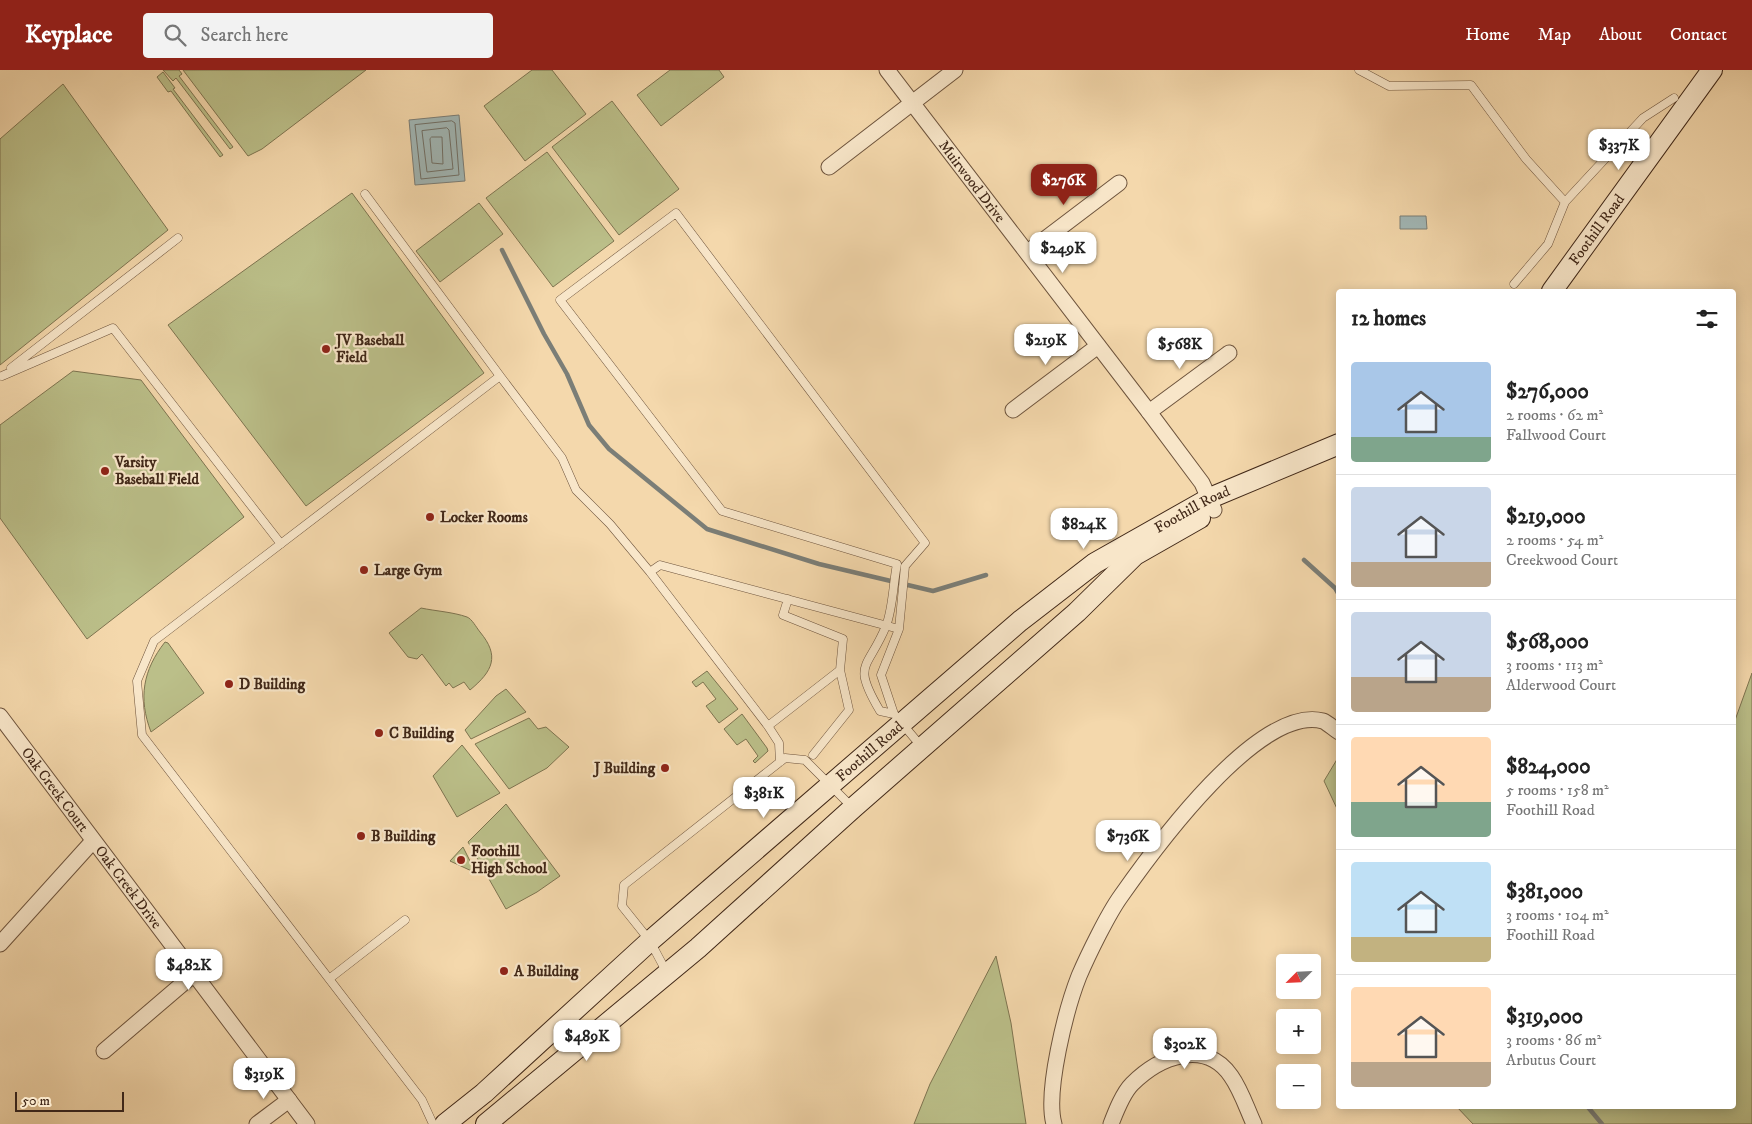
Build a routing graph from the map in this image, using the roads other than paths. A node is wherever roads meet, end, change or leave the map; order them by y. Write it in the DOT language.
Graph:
graph roads {
  1 [pos="887,70"];
  2 [pos="955,70"];
  3 [pos="1359,70"];
  4 [pos="1712,70"];
  5 [pos="1674,98"];
  6 [pos="912,103"];
  7 [pos="829,167"];
  8 [pos="1119,183"];
  9 [pos="365,194"];
  10 [pos="1565,202"];
  11 [pos="178,238"];
  12 [pos="1028,252"];
  13 [pos="1514,284"];
  14 [pos="1553,289"];
  15 [pos="1098,346"];
  16 [pos="1229,353"];
  17 [pos="1,376"];
  18 [pos="500,376"];
  19 [pos="1013,410"];
  20 [pos="1149,412"];
  21 [pos="1336,445"];
  22 [pos="1336,459"];
  23 [pos="1212,504"];
  24 [pos="280,544"];
  25 [pos="650,572"];
  26 [pos="788,599"];
  27 [pos="886,625"];
  28 [pos="899,629"];
  29 [pos="840,670"];
  30 [pos="0,716"];
  31 [pos="897,719"];
  32 [pos="768,726"];
  33 [pos="1336,730"];
  34 [pos="922,748"];
  35 [pos="814,756"];
  36 [pos="780,762"];
  37 [pos="830,785"];
  38 [pos="853,808"];
  39 [pos="93,841"];
  40 [pos="405,920"];
  41 [pos="650,941"];
  42 [pos="1,942"];
  43 [pos="194,974"];
  44 [pos="668,974"];
  45 [pos="329,979"];
  46 [pos="104,1051"];
  47 [pos="289,1100"];
  48 [pos="257,1124"];
  49 [pos="308,1124"];
  50 [pos="433,1124"];
  51 [pos="445,1124"];
  52 [pos="486,1124"];
  53 [pos="1054,1124"];
  54 [pos="1111,1124"];
  55 [pos="1254,1124"];
  1 -- 6 [label="street, Muirwood Drive"];
  2 -- 6 [label="street"];
  3 -- 10 [label="lane"];
  4 -- 14 [label="main road, Foothill Road"];
  5 -- 10 [label="lane"];
  6 -- 7 [label="street"];
  6 -- 12 [label="street, Muirwood Drive"];
  8 -- 12 [label="street"];
  9 -- 18 [label="lane"];
  10 -- 13 [label="lane"];
  11 -- 17 [label="lane"];
  12 -- 15 [label="street, Muirwood Drive"];
  15 -- 19 [label="street"];
  15 -- 20 [label="street, Muirwood Drive"];
  16 -- 20 [label="street"];
  17 -- 24 [label="lane"];
  18 -- 24 [label="lane"];
  18 -- 25 [label="lane"];
  20 -- 23 [label="street, Muirwood Drive"];
  21 -- 23 [label="main road, Foothill Road"];
  22 -- 23 [label="main road, Foothill Road"];
  23 -- 31 [label="main road, Foothill Road"];
  23 -- 34 [label="main road, Foothill Road"];
  24 -- 45 [label="lane"];
  25 -- 26 [label="lane"];
  25 -- 32 [label="lane"];
  26 -- 27 [label="lane"];
  26 -- 29 [label="lane"];
  27 -- 28 [label="lane"];
  27 -- 28 [label="lane"];
  27 -- 31 [label="lane"];
  28 -- 31 [label="lane"];
  29 -- 32 [label="lane"];
  29 -- 35 [label="lane"];
  30 -- 39 [label="street, Oak Creek Court"];
  31 -- 34 [label="lane"];
  31 -- 37 [label="main road, Foothill Road"];
  32 -- 36 [label="lane"];
  33 -- 53 [label="street"];
  34 -- 38 [label="main road, Foothill Road"];
  36 -- 37 [label="lane"];
  36 -- 41 [label="lane"];
  37 -- 38 [label="lane"];
  37 -- 41 [label="main road, Foothill Road"];
  38 -- 44 [label="main road, Foothill Road"];
  39 -- 42 [label="street"];
  39 -- 43 [label="street, Oak Creek Drive"];
  40 -- 45 [label="lane"];
  41 -- 44 [label="lane"];
  41 -- 51 [label="main road, Foothill Road"];
  43 -- 46 [label="street"];
  43 -- 47 [label="street, Oak Creek Drive"];
  44 -- 52 [label="main road, Foothill Road"];
  45 -- 50 [label="lane"];
  47 -- 48 [label="street"];
  47 -- 49 [label="street, Oak Creek Drive"];
  54 -- 55 [label="street"];
}
